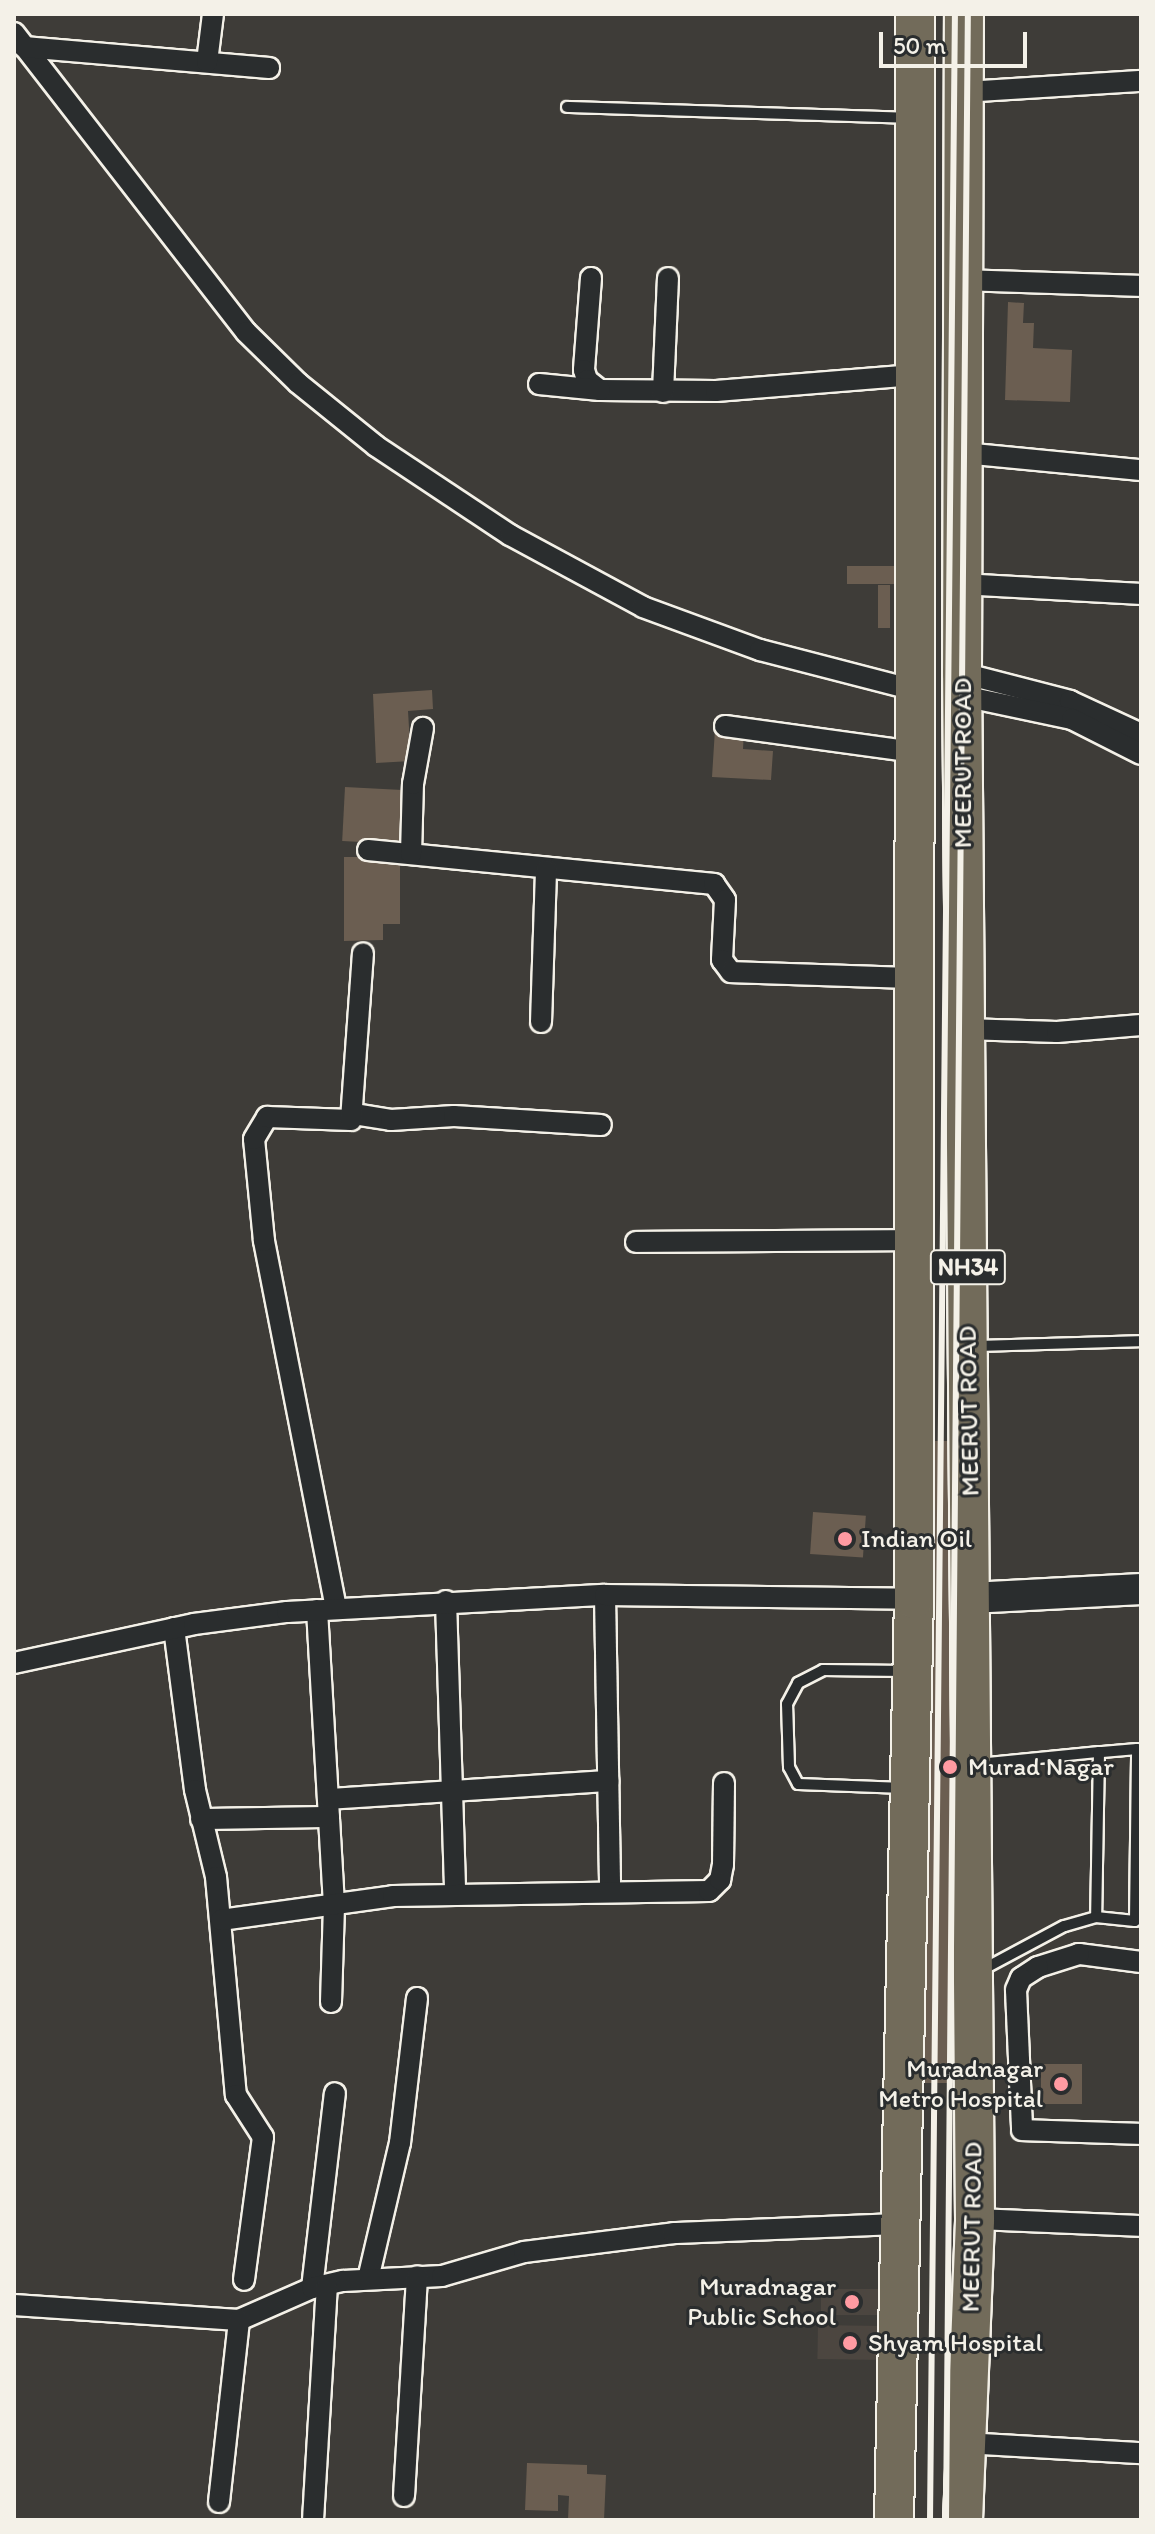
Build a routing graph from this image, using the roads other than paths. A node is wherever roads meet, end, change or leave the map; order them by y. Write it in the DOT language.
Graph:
graph roads {
  1 [pos="213,14"];
  2 [pos="915,14"];
  3 [pos="964,14"];
  4 [pos="31,44"];
  5 [pos="207,62"];
  6 [pos="269,68"];
  7 [pos="1141,81"];
  8 [pos="964,92"];
  9 [pos="567,107"];
  10 [pos="915,118"];
  11 [pos="591,278"];
  12 [pos="668,278"];
  13 [pos="963,280"];
  14 [pos="1141,286"];
  15 [pos="914,375"];
  16 [pos="539,384"];
  17 [pos="600,390"];
  18 [pos="663,392"];
  19 [pos="963,453"];
  20 [pos="1141,470"];
  21 [pos="962,584"];
  22 [pos="1141,594"];
  23 [pos="962,684"];
  24 [pos="915,690"];
  25 [pos="1114,717"];
  26 [pos="1141,720"];
  27 [pos="725,726"];
  28 [pos="423,728"];
  29 [pos="1141,734"];
  30 [pos="915,752"];
  31 [pos="1141,754"];
  32 [pos="368,850"];
  33 [pos="411,854"];
  34 [pos="546,870"];
  35 [pos="363,953"];
  36 [pos="915,978"];
  37 [pos="541,1022"];
  38 [pos="1141,1025"];
  39 [pos="965,1029"];
  40 [pos="354,1114"];
  41 [pos="601,1125"];
  42 [pos="915,1240"];
  43 [pos="636,1242"];
  44 [pos="1141,1341"];
  45 [pos="968,1346"];
  46 [pos="915,1413"];
  47 [pos="969,1415"];
  48 [pos="1141,1589"];
  49 [pos="605,1595"];
  50 [pos="971,1598"];
  51 [pos="914,1599"];
  52 [pos="446,1601"];
  53 [pos="327,1609"];
  54 [pos="174,1628"];
  55 [pos="14,1663"];
  56 [pos="913,1671"];
  57 [pos="1139,1749"];
  58 [pos="1099,1752"];
  59 [pos="972,1764"];
  60 [pos="608,1781"];
  61 [pos="724,1783"];
  62 [pos="910,1788"];
  63 [pos="455,1789"];
  64 [pos="329,1808"];
  65 [pos="201,1819"];
  66 [pos="610,1891"];
  67 [pos="455,1895"];
  68 [pos="333,1903"];
  69 [pos="1096,1917"];
  70 [pos="221,1920"];
  71 [pos="1141,1962"];
  72 [pos="973,1975"];
  73 [pos="417,1998"];
  74 [pos="331,2002"];
  75 [pos="335,2093"];
  76 [pos="1141,2134"];
  77 [pos="975,2219"];
  78 [pos="900,2224"];
  79 [pos="1141,2226"];
  80 [pos="417,2276"];
  81 [pos="368,2279"];
  82 [pos="244,2280"];
  83 [pos="320,2287"];
  84 [pos="14,2305"];
  85 [pos="239,2320"];
  86 [pos="966,2443"];
  87 [pos="1141,2453"];
  88 [pos="404,2496"];
  89 [pos="219,2502"];
  90 [pos="313,2520"];
  91 [pos="894,2520"];
  92 [pos="963,2520"];
  1 -- 5 [label="street"];
  2 -- 10 [label="highway, MEERUT ROAD / NH34"];
  3 -- 8 [label="highway, MEERUT ROAD / NH34"];
  4 -- 5 [label="street"];
  4 -- 24 [label="street"];
  5 -- 6 [label="street"];
  7 -- 8 [label="street"];
  8 -- 13 [label="highway, MEERUT ROAD / NH34"];
  9 -- 10 [label="lane"];
  10 -- 15 [label="highway, MEERUT ROAD / NH34"];
  11 -- 17 [label="street"];
  12 -- 18 [label="street"];
  13 -- 14 [label="street"];
  13 -- 19 [label="highway, MEERUT ROAD / NH34"];
  15 -- 18 [label="street"];
  15 -- 24 [label="highway, MEERUT ROAD / NH34"];
  16 -- 17 [label="street"];
  17 -- 18 [label="street"];
  19 -- 20 [label="street"];
  19 -- 21 [label="highway, MEERUT ROAD / NH34"];
  21 -- 22 [label="street"];
  21 -- 23 [label="highway, MEERUT ROAD / NH34"];
  23 -- 25 [label="street"];
  23 -- 31 [label="street"];
  23 -- 39 [label="highway, MEERUT ROAD / NH34"];
  24 -- 30 [label="highway, MEERUT ROAD / NH34"];
  25 -- 26 [label="street"];
  25 -- 29 [label="street"];
  27 -- 30 [label="street"];
  28 -- 33 [label="street"];
  30 -- 36 [label="highway, MEERUT ROAD / NH34"];
  32 -- 33 [label="street"];
  33 -- 34 [label="street"];
  34 -- 36 [label="street"];
  34 -- 37 [label="street"];
  35 -- 40 [label="street"];
  36 -- 42 [label="highway, MEERUT ROAD / NH34"];
  38 -- 39 [label="street"];
  39 -- 45 [label="highway, MEERUT ROAD / NH34"];
  40 -- 41 [label="street"];
  40 -- 53 [label="street"];
  42 -- 43 [label="street"];
  42 -- 46 [label="highway, MEERUT ROAD / NH34"];
  44 -- 45 [label="lane"];
  45 -- 47 [label="highway, MEERUT ROAD / NH34"];
  46 -- 47 [label="highway"];
  46 -- 51 [label="highway, MEERUT ROAD / NH34"];
  47 -- 50 [label="highway, MEERUT ROAD / NH34"];
  48 -- 50 [label="street"];
  49 -- 51 [label="street"];
  49 -- 52 [label="street"];
  49 -- 60 [label="street"];
  50 -- 59 [label="highway, MEERUT ROAD / NH34"];
  51 -- 56 [label="highway, MEERUT ROAD / NH34"];
  52 -- 53 [label="street"];
  52 -- 63 [label="street"];
  53 -- 54 [label="street"];
  53 -- 64 [label="street"];
  54 -- 55 [label="street"];
  54 -- 65 [label="street"];
  56 -- 62 [label="highway, MEERUT ROAD / NH34"];
  56 -- 62 [label="lane"];
  57 -- 58 [label="lane"];
  57 -- 69 [label="lane"];
  58 -- 59 [label="lane"];
  58 -- 69 [label="lane"];
  59 -- 72 [label="highway, MEERUT ROAD / NH34"];
  60 -- 63 [label="street"];
  60 -- 66 [label="street"];
  61 -- 66 [label="street"];
  62 -- 78 [label="highway, MEERUT ROAD / NH34"];
  63 -- 64 [label="street"];
  63 -- 67 [label="street"];
  64 -- 65 [label="street"];
  64 -- 68 [label="street"];
  65 -- 70 [label="street"];
  66 -- 67 [label="street"];
  67 -- 68 [label="street"];
  68 -- 70 [label="street"];
  68 -- 74 [label="street"];
  69 -- 72 [label="lane"];
  70 -- 82 [label="street"];
  71 -- 76 [label="street"];
  72 -- 77 [label="highway, MEERUT ROAD / NH34"];
  73 -- 81 [label="street"];
  75 -- 83 [label="street"];
  77 -- 79 [label="street"];
  77 -- 86 [label="highway, MEERUT ROAD / NH34"];
  78 -- 80 [label="street"];
  78 -- 91 [label="highway, MEERUT ROAD / NH34"];
  80 -- 81 [label="street"];
  80 -- 88 [label="street"];
  81 -- 83 [label="street"];
  83 -- 85 [label="street"];
  83 -- 90 [label="street"];
  84 -- 85 [label="street"];
  85 -- 89 [label="street"];
  86 -- 87 [label="street"];
  86 -- 92 [label="highway, MEERUT ROAD / NH34"];
}
